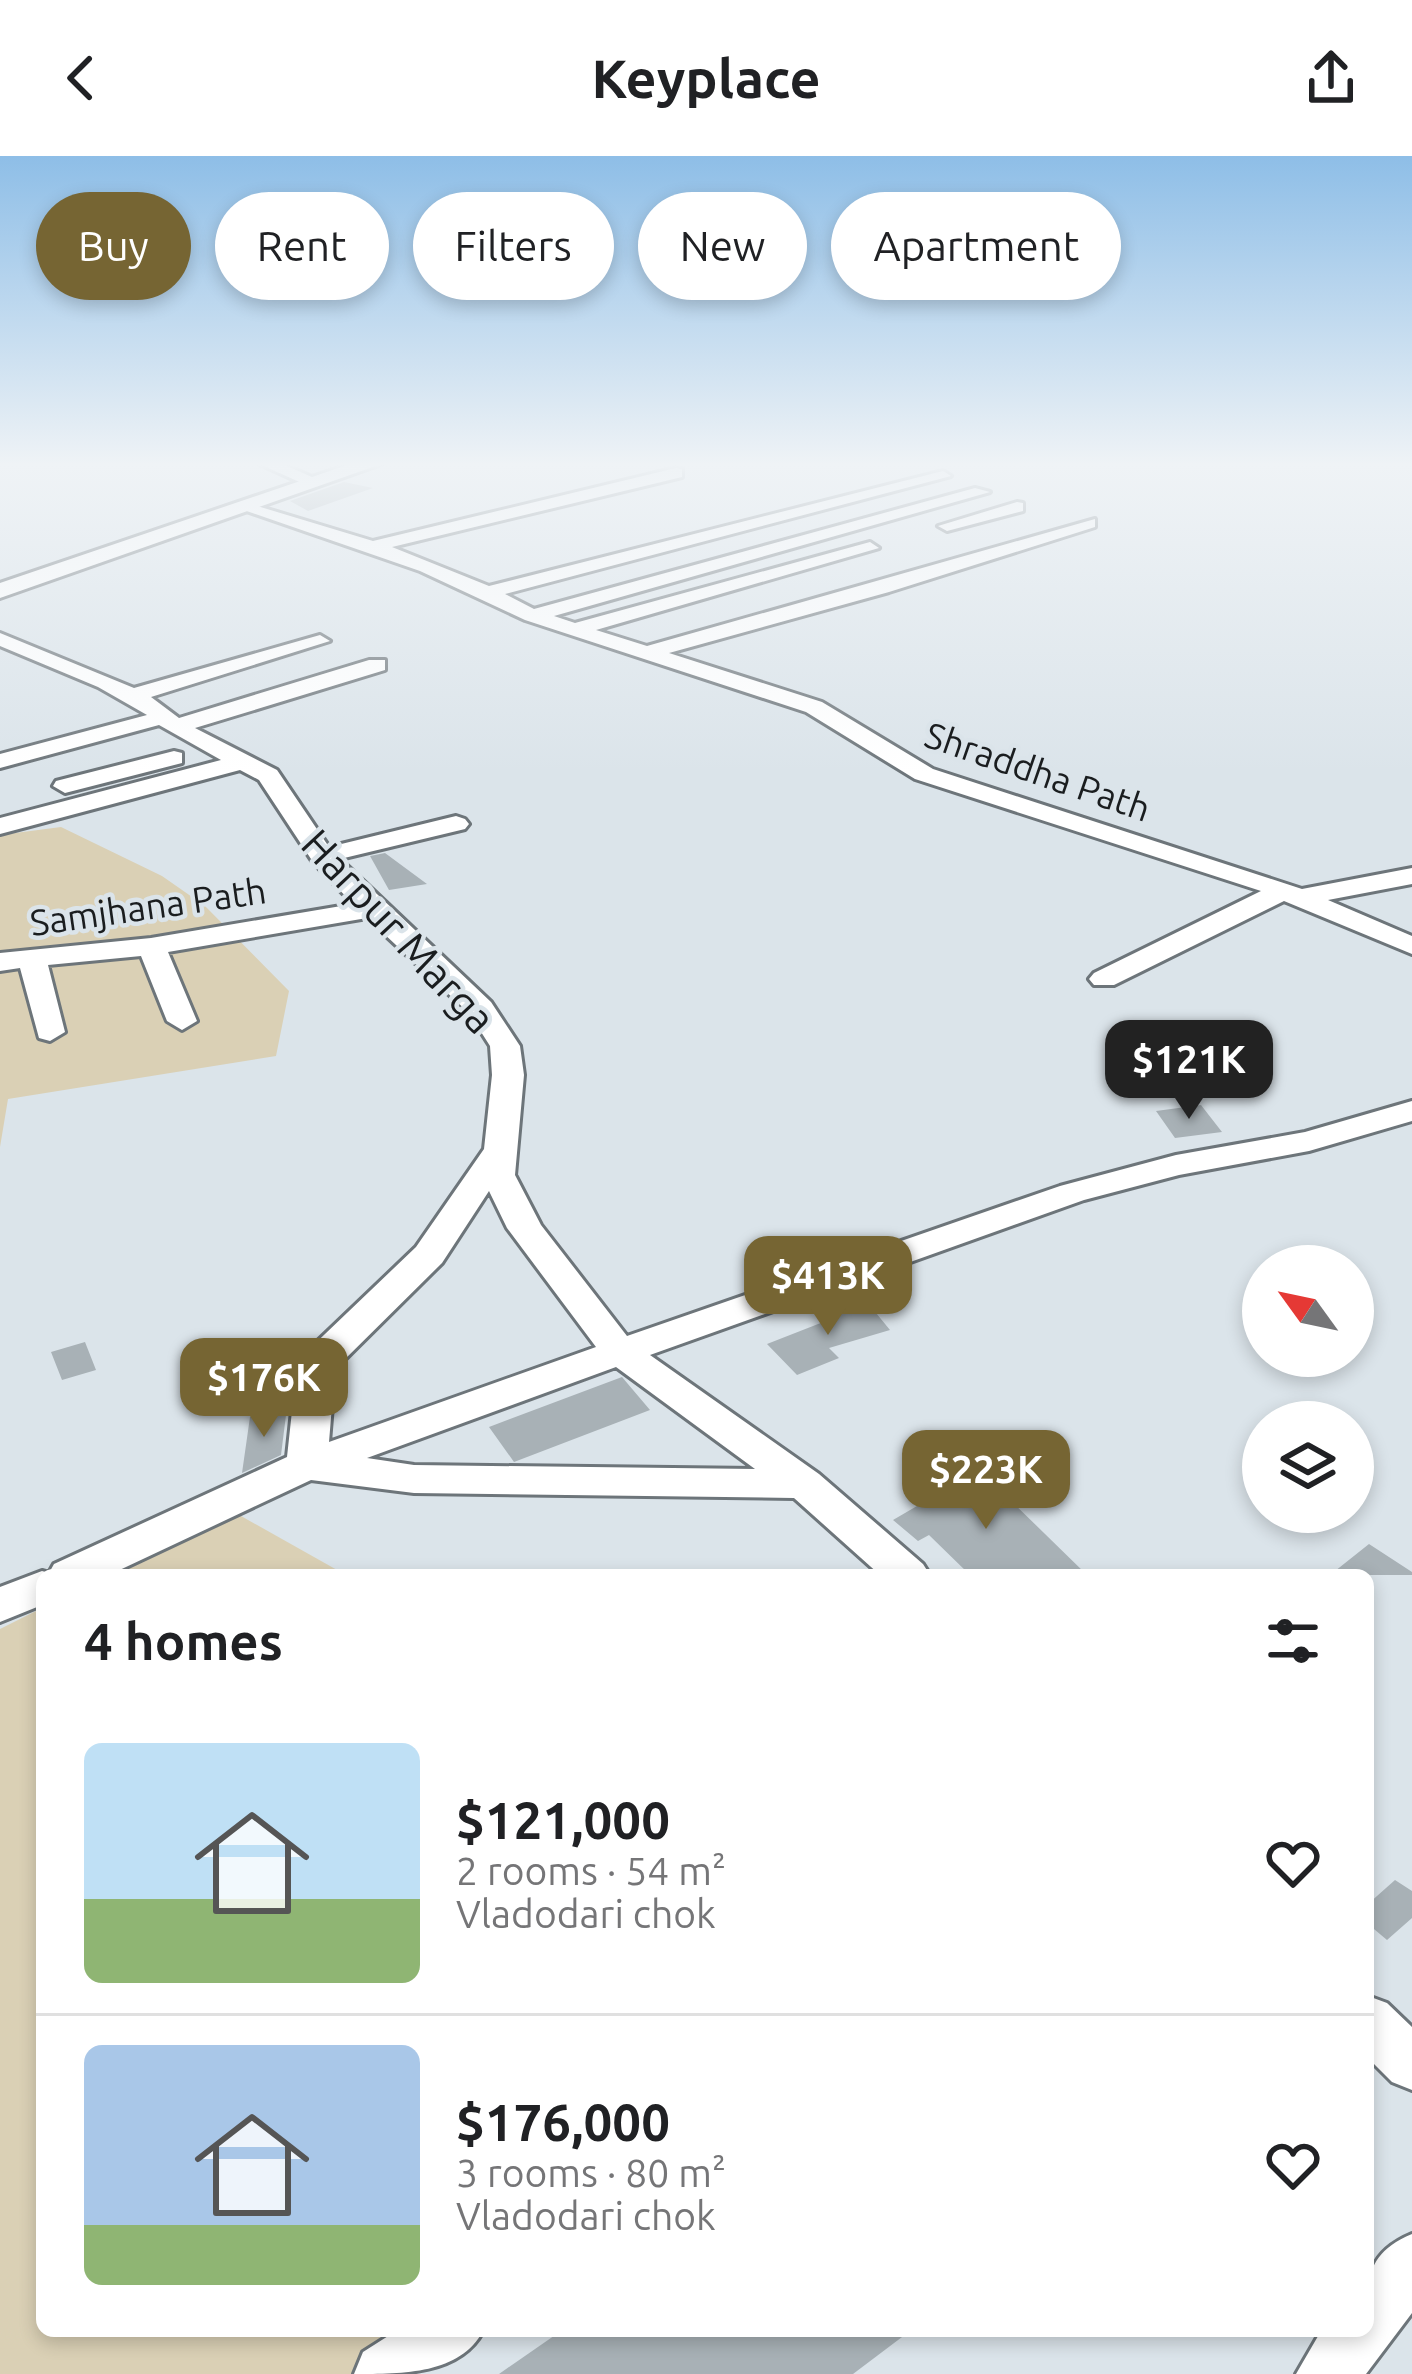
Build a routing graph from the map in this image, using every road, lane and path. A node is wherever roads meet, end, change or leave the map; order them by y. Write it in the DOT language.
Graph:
graph roads {
  1 [pos="74,566"];
  2 [pos="418,566"];
  3 [pos="593,566"];
  4 [pos="715,566"];
  5 [pos="806,566"];
  6 [pos="952,566"];
  7 [pos="0,591"];
  8 [pos="490,592"];
  9 [pos="532,616"];
  10 [pos="573,630"];
  11 [pos="0,639"];
  12 [pos="320,641"];
  13 [pos="647,653"];
  14 [pos="377,665"];
  15 [pos="133,696"];
  16 [pos="170,722"];
  17 [pos="218,746"];
  18 [pos="0,761"];
  19 [pos="245,761"];
  20 [pos="0,803"];
  21 [pos="456,824"];
  22 [pos="0,826"];
  23 [pos="322,856"];
  24 [pos="1412,876"];
  25 [pos="1290,895"];
  26 [pos="376,908"];
  27 [pos="151,946"];
  28 [pos="1412,946"];
  29 [pos="32,958"];
  30 [pos="0,962"];
  31 [pos="1104,979"];
  32 [pos="182,1022"];
  33 [pos="50,1032"];
  34 [pos="1412,1111"];
  35 [pos="500,1150"];
  36 [pos="619,1352"];
  37 [pos="307,1465"];
  38 [pos="804,1484"];
  39 [pos="82,1569"];
  40 [pos="901,1569"];
  41 [pos="36,1590"];
  42 [pos="0,1606"];
  43 [pos="1374,2027"];
  44 [pos="1412,2064"];
  45 [pos="1412,2264"];
  46 [pos="1374,2313"];
  47 [pos="443,2337"];
  48 [pos="1355,2337"];
  49 [pos="385,2374"];
  50 [pos="1327,2374"];
  1 -- 7 [label="main road"];
  2 -- 8 [label="street, Shraddha Path"];
  3 -- 8 [label="street"];
  4 -- 9 [label="street"];
  5 -- 10 [label="street"];
  6 -- 13 [label="street"];
  8 -- 9 [label="street, Shraddha Path"];
  9 -- 10 [label="street, Shraddha Path"];
  10 -- 13 [label="street, Shraddha Path"];
  11 -- 15 [label="street, Harpur Marga"];
  12 -- 15 [label="street"];
  13 -- 25 [label="street, Shraddha Path"];
  14 -- 16 [label="street"];
  15 -- 16 [label="street, Harpur Marga"];
  16 -- 17 [label="street, Harpur Marga"];
  16 -- 18 [label="street"];
  17 -- 19 [label="street, Harpur Marga"];
  17 -- 20 [label="street"];
  19 -- 22 [label="street"];
  19 -- 23 [label="street, Harpur Marga"];
  21 -- 23 [label="street"];
  23 -- 26 [label="street, Harpur Marga"];
  24 -- 25 [label="street"];
  25 -- 28 [label="street, Shraddha Path"];
  25 -- 31 [label="street"];
  26 -- 27 [label="street, Samjhana Path"];
  26 -- 35 [label="street, Harpur Marga"];
  27 -- 29 [label="street, Samjhana Path"];
  27 -- 32 [label="street"];
  29 -- 30 [label="street, Samjhana Path"];
  29 -- 33 [label="street"];
  34 -- 36 [label="street"];
  35 -- 36 [label="street, Harpur Marga"];
  35 -- 37 [label="street"];
  36 -- 37 [label="street"];
  36 -- 38 [label="street, Harpur Marga"];
  37 -- 38 [label="street"];
  37 -- 39 [label="street"];
  38 -- 40 [label="street, Harpur Marga"];
  41 -- 42 [label="street"];
  43 -- 44 [label="street"];
  45 -- 46 [label="street"];
  47 -- 49 [label="street"];
  48 -- 50 [label="street"];
}
